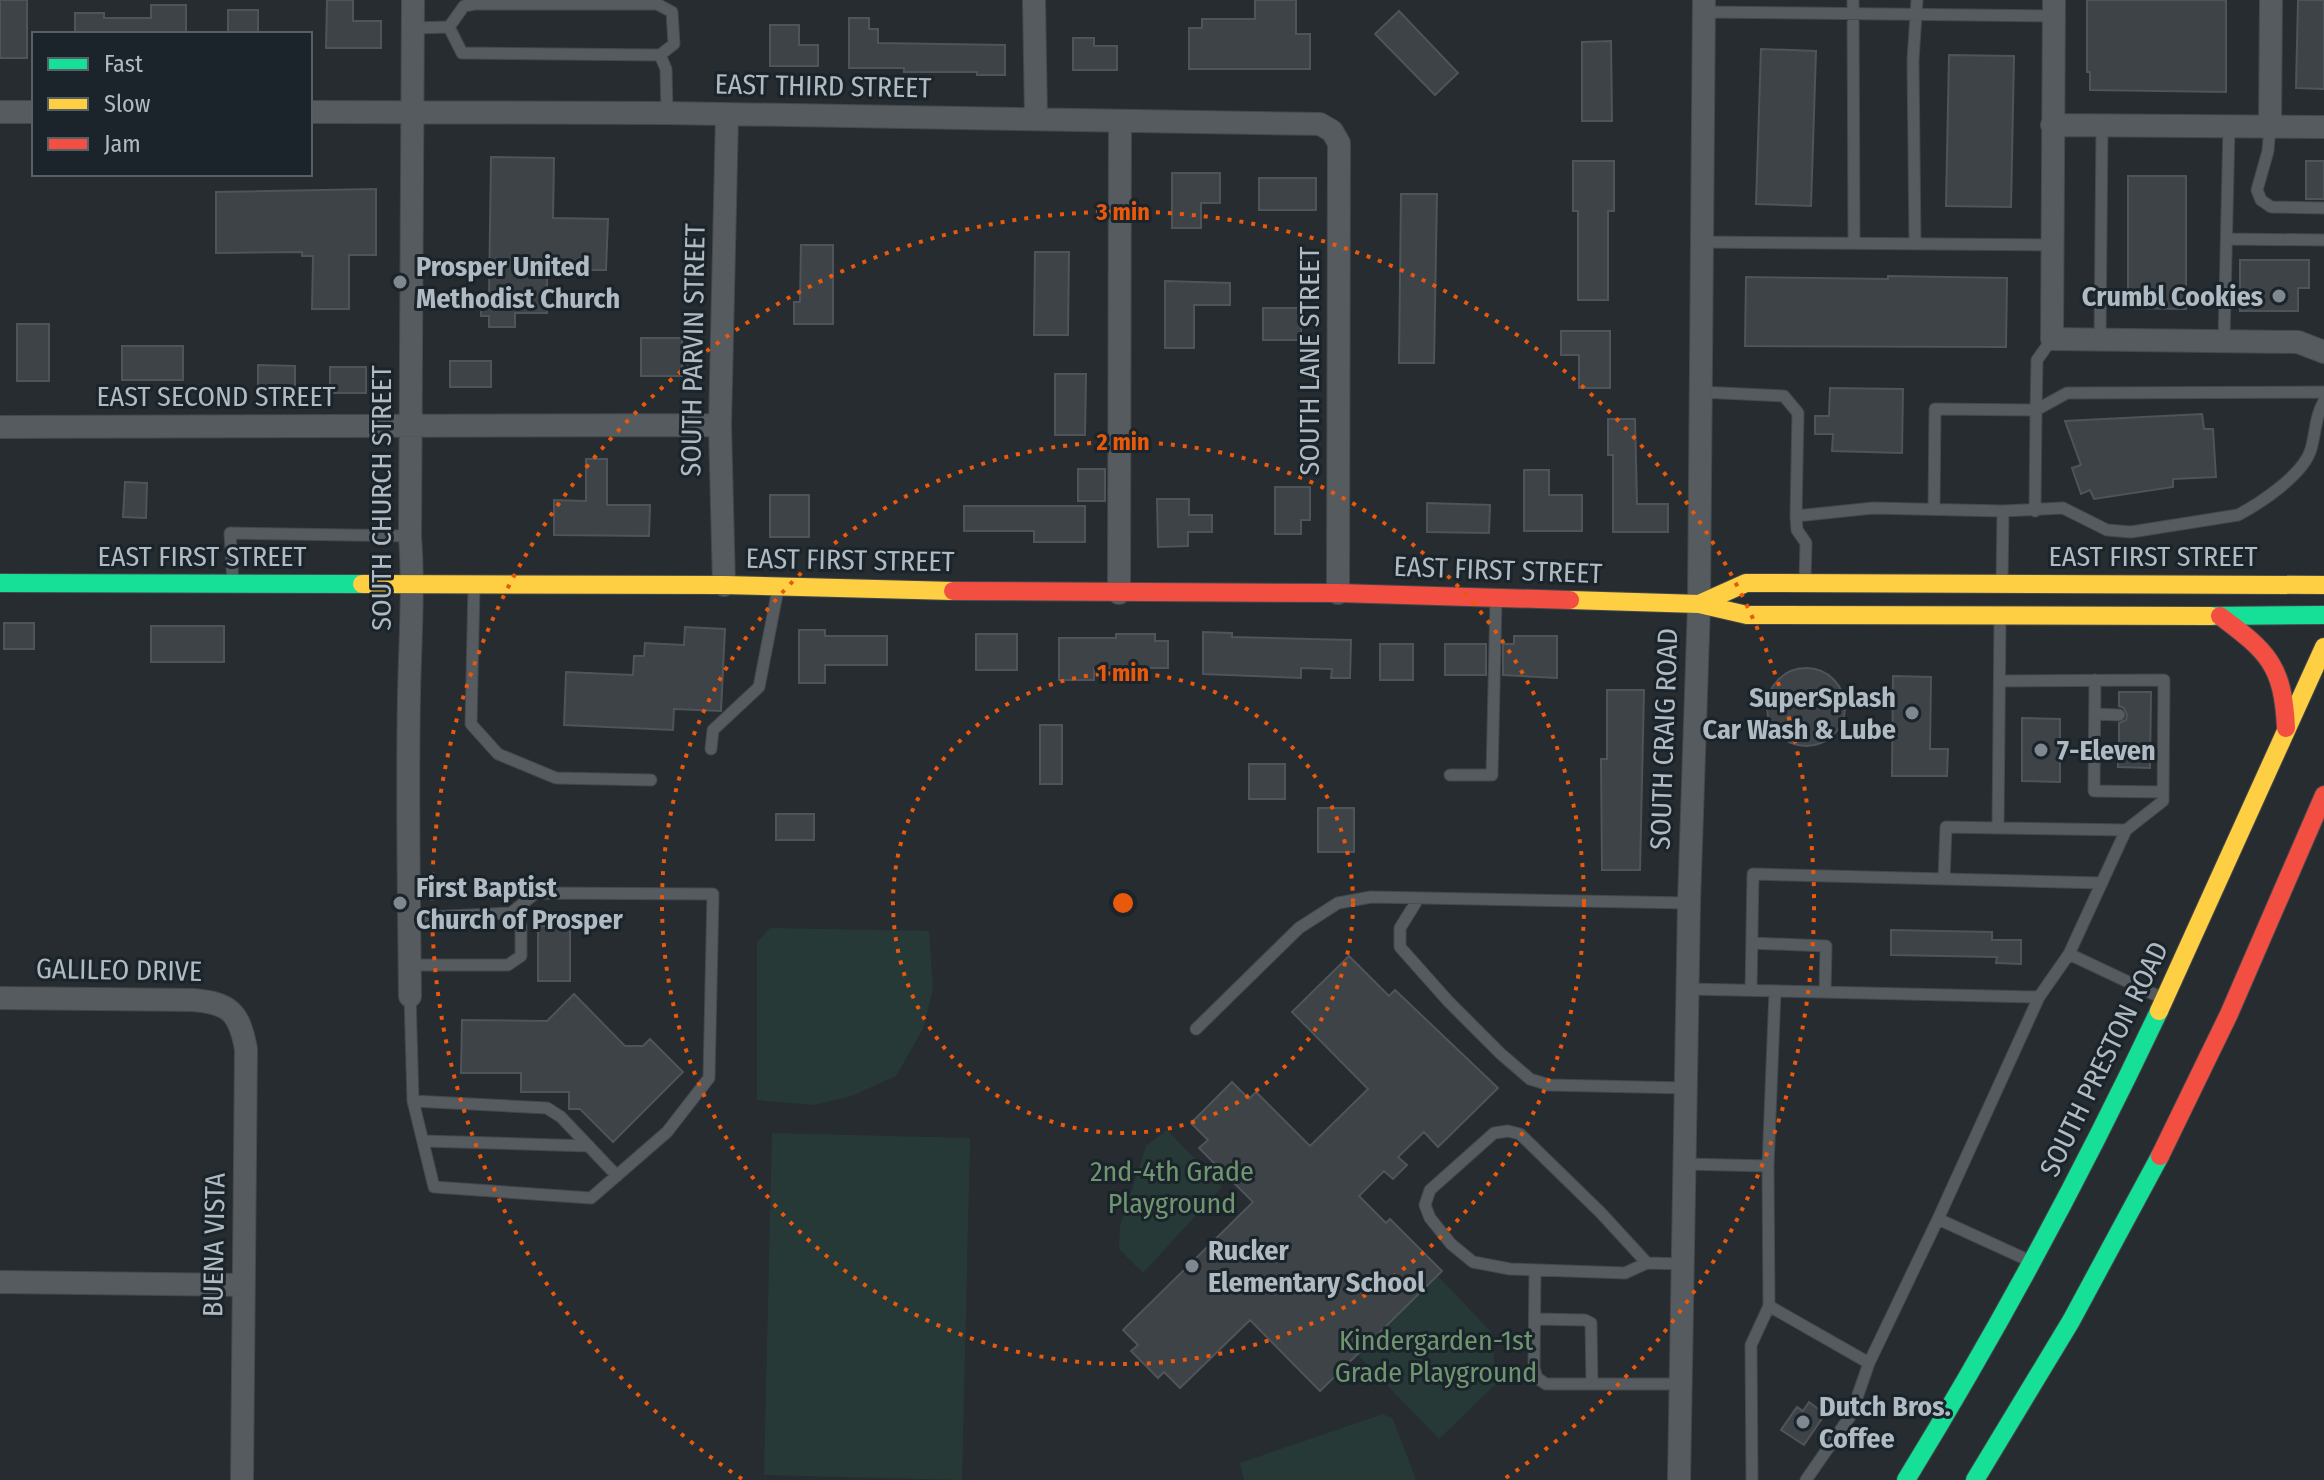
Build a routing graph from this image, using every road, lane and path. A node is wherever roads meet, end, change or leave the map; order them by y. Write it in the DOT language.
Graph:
graph roads {
  1 [pos="413,0"];
  2 [pos="1034,0"];
  3 [pos="1853,0"];
  4 [pos="1917,0"];
  5 [pos="2271,0"];
  6 [pos="1704,6"];
  7 [pos="2054,8"];
  8 [pos="1854,13"];
  9 [pos="1916,14"];
  10 [pos="449,27"];
  11 [pos="414,28"];
  12 [pos="660,55"];
  13 [pos="0,112"];
  14 [pos="32,112"];
  15 [pos="312,112"];
  16 [pos="413,112"];
  17 [pos="667,113"];
  18 [pos="727,115"];
  19 [pos="1036,118"];
  20 [pos="1120,121"];
  21 [pos="2052,125"];
  22 [pos="2102,126"];
  23 [pos="2270,126"];
  24 [pos="2229,127"];
  25 [pos="2324,127"];
  26 [pos="1332,131"];
  27 [pos="2324,208"];
  28 [pos="2227,239"];
  29 [pos="2324,240"];
  30 [pos="1701,242"];
  31 [pos="1854,243"];
  32 [pos="1915,244"];
  33 [pos="2051,245"];
  34 [pos="2052,339"];
  35 [pos="2100,340"];
  36 [pos="2224,341"];
  37 [pos="2323,349"];
  38 [pos="1700,392"];
  39 [pos="2324,392"];
  40 [pos="2324,401"];
  41 [pos="2036,410"];
  42 [pos="720,425"];
  43 [pos="410,426"];
  44 [pos="0,427"];
  45 [pos="1934,509"];
  46 [pos="2003,511"];
  47 [pos="2035,511"];
  48 [pos="1796,516"];
  49 [pos="410,536"];
  50 [pos="0,583"];
  51 [pos="233,583"];
  52 [pos="1805,583"];
  53 [pos="2002,583"];
  54 [pos="413,585"];
  55 [pos="724,585"];
  56 [pos="2324,585"];
  57 [pos="474,586"];
  58 [pos="778,588"];
  59 [pos="1119,593"];
  60 [pos="1338,593"];
  61 [pos="1496,598"];
  62 [pos="1699,604"];
  63 [pos="2324,615"];
  64 [pos="2220,616"];
  65 [pos="2000,617"];
  66 [pos="2324,647"];
  67 [pos="2095,680"];
  68 [pos="2000,681"];
  69 [pos="2095,714"];
  70 [pos="2164,714"];
  71 [pos="2119,715"];
  72 [pos="2151,715"];
  73 [pos="2286,732"];
  74 [pos="711,749"];
  75 [pos="2095,751"];
  76 [pos="2119,751"];
  77 [pos="2150,751"];
  78 [pos="2163,751"];
  79 [pos="1450,775"];
  80 [pos="651,780"];
  81 [pos="2163,792"];
  82 [pos="2324,795"];
  83 [pos="1998,828"];
  84 [pos="2126,830"];
  85 [pos="1944,879"];
  86 [pos="2102,883"];
  87 [pos="1418,899"];
  88 [pos="1689,903"];
  89 [pos="511,913"];
  90 [pos="409,918"];
  91 [pos="1752,943"];
  92 [pos="2069,954"];
  93 [pos="410,965"];
  94 [pos="1689,989"];
  95 [pos="1751,990"];
  96 [pos="1775,991"];
  97 [pos="1825,992"];
  98 [pos="410,996"];
  99 [pos="2039,997"];
  100 [pos="0,998"];
  101 [pos="2166,1000"];
  102 [pos="234,1013"];
  103 [pos="1196,1029"];
  104 [pos="1686,1088"];
  105 [pos="413,1101"];
  106 [pos="423,1141"];
  107 [pos="589,1146"];
  108 [pos="1685,1164"];
  109 [pos="1768,1166"];
  110 [pos="617,1176"];
  111 [pos="1938,1219"];
  112 [pos="1647,1263"];
  113 [pos="2034,1263"];
  114 [pos="1684,1264"];
  115 [pos="1535,1270"];
  116 [pos="0,1282"];
  117 [pos="243,1285"];
  118 [pos="1769,1306"];
  119 [pos="1535,1319"];
  120 [pos="1869,1363"];
  121 [pos="1592,1384"];
  122 [pos="1682,1384"];
  123 [pos="242,1480"];
  124 [pos="1679,1480"];
  125 [pos="1752,1480"];
  126 [pos="1806,1480"];
  127 [pos="1906,1480"];
  128 [pos="1975,1480"];
  1 -- 11 [label="street, SOUTH CHURCH STREET"];
  2 -- 19 [label="street"];
  3 -- 8 [label="lane"];
  4 -- 9 [label="lane"];
  5 -- 23 [label="street"];
  6 -- 8 [label="lane"];
  6 -- 30 [label="street, SOUTH CRAIG ROAD"];
  7 -- 9 [label="lane"];
  7 -- 21 [label="street"];
  8 -- 9 [label="lane"];
  8 -- 31 [label="lane"];
  9 -- 32 [label="lane"];
  10 -- 11 [label="lane"];
  10 -- 12 [label="lane"];
  10 -- 12 [label="lane"];
  11 -- 16 [label="street, SOUTH CHURCH STREET"];
  12 -- 17 [label="lane"];
  13 -- 14 [label="street"];
  15 -- 16 [label="street, EAST THIRD STREET"];
  16 -- 17 [label="street, EAST THIRD STREET"];
  16 -- 43 [label="street, SOUTH CHURCH STREET"];
  17 -- 18 [label="street, EAST THIRD STREET"];
  18 -- 19 [label="street, EAST THIRD STREET"];
  18 -- 42 [label="street, SOUTH PARVIN STREET"];
  19 -- 20 [label="street, EAST THIRD STREET"];
  20 -- 26 [label="street, EAST THIRD STREET"];
  20 -- 59 [label="street"];
  21 -- 22 [label="street"];
  21 -- 33 [label="street"];
  22 -- 24 [label="street"];
  22 -- 35 [label="lane"];
  23 -- 24 [label="street"];
  23 -- 25 [label="street"];
  23 -- 27 [label="lane"];
  24 -- 28 [label="lane"];
  26 -- 60 [label="street, SOUTH LANE STREET"];
  28 -- 29 [label="lane"];
  28 -- 36 [label="lane"];
  30 -- 31 [label="lane"];
  30 -- 38 [label="street, SOUTH CRAIG ROAD"];
  31 -- 32 [label="lane"];
  32 -- 33 [label="lane"];
  33 -- 34 [label="street"];
  34 -- 35 [label="street"];
  34 -- 41 [label="lane"];
  35 -- 36 [label="street"];
  36 -- 37 [label="street"];
  38 -- 48 [label="lane"];
  38 -- 62 [label="street, SOUTH CRAIG ROAD"];
  39 -- 41 [label="lane"];
  40 -- 47 [label="lane"];
  41 -- 45 [label="lane"];
  41 -- 47 [label="lane"];
  42 -- 43 [label="street, EAST SECOND STREET"];
  42 -- 55 [label="street, SOUTH PARVIN STREET"];
  43 -- 44 [label="street, EAST SECOND STREET"];
  43 -- 49 [label="street, SOUTH CHURCH STREET"];
  45 -- 46 [label="lane"];
  45 -- 48 [label="lane"];
  46 -- 47 [label="lane"];
  46 -- 53 [label="lane"];
  48 -- 52 [label="lane"];
  49 -- 51 [label="lane"];
  49 -- 54 [label="street, SOUTH CHURCH STREET"];
  50 -- 51 [label="street, EAST FIRST STREET"];
  51 -- 54 [label="street, EAST FIRST STREET"];
  52 -- 53 [label="street, EAST FIRST STREET"];
  52 -- 62 [label="street, EAST FIRST STREET"];
  53 -- 56 [label="street, EAST FIRST STREET"];
  53 -- 65 [label="street"];
  54 -- 57 [label="street, EAST FIRST STREET"];
  54 -- 90 [label="street, SOUTH CHURCH STREET"];
  55 -- 57 [label="street, EAST FIRST STREET"];
  55 -- 58 [label="street, EAST FIRST STREET"];
  57 -- 80 [label="lane"];
  58 -- 59 [label="street, EAST FIRST STREET"];
  58 -- 74 [label="lane"];
  59 -- 60 [label="street, EAST FIRST STREET"];
  60 -- 61 [label="street, EAST FIRST STREET"];
  61 -- 62 [label="street, EAST FIRST STREET"];
  61 -- 79 [label="lane"];
  62 -- 65 [label="street, EAST FIRST STREET"];
  62 -- 88 [label="street, SOUTH CRAIG ROAD"];
  63 -- 64 [label="street, EAST FIRST STREET"];
  64 -- 65 [label="street, EAST FIRST STREET"];
  64 -- 73 [label="street"];
  65 -- 68 [label="lane"];
  66 -- 73 [label="street, SOUTH PRESTON ROAD"];
  67 -- 68 [label="lane"];
  67 -- 69 [label="lane"];
  67 -- 70 [label="lane"];
  68 -- 83 [label="lane"];
  69 -- 71 [label="lane"];
  69 -- 75 [label="lane"];
  70 -- 72 [label="lane"];
  70 -- 78 [label="lane"];
  73 -- 101 [label="street, SOUTH PRESTON ROAD"];
  75 -- 76 [label="lane"];
  75 -- 81 [label="lane"];
  77 -- 78 [label="lane"];
  78 -- 81 [label="lane"];
  81 -- 84 [label="lane"];
  82 -- 128 [label="street"];
  83 -- 84 [label="lane"];
  83 -- 85 [label="lane"];
  84 -- 86 [label="lane"];
  85 -- 86 [label="lane"];
  85 -- 91 [label="lane"];
  86 -- 92 [label="lane"];
  87 -- 88 [label="lane"];
  87 -- 103 [label="lane"];
  87 -- 104 [label="lane"];
  88 -- 94 [label="street, SOUTH CRAIG ROAD"];
  89 -- 90 [label="lane"];
  89 -- 93 [label="lane"];
  89 -- 110 [label="lane"];
  90 -- 93 [label="street, SOUTH CHURCH STREET"];
  91 -- 95 [label="lane"];
  91 -- 97 [label="lane"];
  92 -- 99 [label="lane"];
  92 -- 101 [label="lane"];
  93 -- 98 [label="street, SOUTH CHURCH STREET"];
  94 -- 95 [label="lane"];
  94 -- 104 [label="street, SOUTH CRAIG ROAD"];
  95 -- 96 [label="lane"];
  96 -- 97 [label="lane"];
  96 -- 109 [label="lane"];
  97 -- 99 [label="lane"];
  98 -- 105 [label="lane"];
  99 -- 111 [label="lane"];
  100 -- 102 [label="street, GALILEO DRIVE"];
  101 -- 113 [label="street, SOUTH PRESTON ROAD"];
  102 -- 117 [label="street, BUENA VISTA"];
  104 -- 108 [label="street, SOUTH CRAIG ROAD"];
  105 -- 106 [label="lane"];
  105 -- 107 [label="lane"];
  106 -- 107 [label="lane"];
  106 -- 110 [label="lane"];
  107 -- 110 [label="lane"];
  108 -- 109 [label="lane"];
  108 -- 114 [label="street, SOUTH CRAIG ROAD"];
  109 -- 118 [label="lane"];
  111 -- 113 [label="lane"];
  111 -- 120 [label="lane"];
  112 -- 114 [label="lane"];
  112 -- 115 [label="lane"];
  112 -- 115 [label="lane"];
  113 -- 127 [label="street, SOUTH PRESTON ROAD"];
  114 -- 122 [label="street, SOUTH CRAIG ROAD"];
  115 -- 119 [label="lane"];
  116 -- 117 [label="street"];
  117 -- 123 [label="street, BUENA VISTA"];
  118 -- 120 [label="lane"];
  118 -- 125 [label="lane"];
  119 -- 121 [label="lane"];
  119 -- 121 [label="lane"];
  120 -- 126 [label="lane"];
  121 -- 122 [label="lane"];
  122 -- 124 [label="street, SOUTH CRAIG ROAD"];
}
